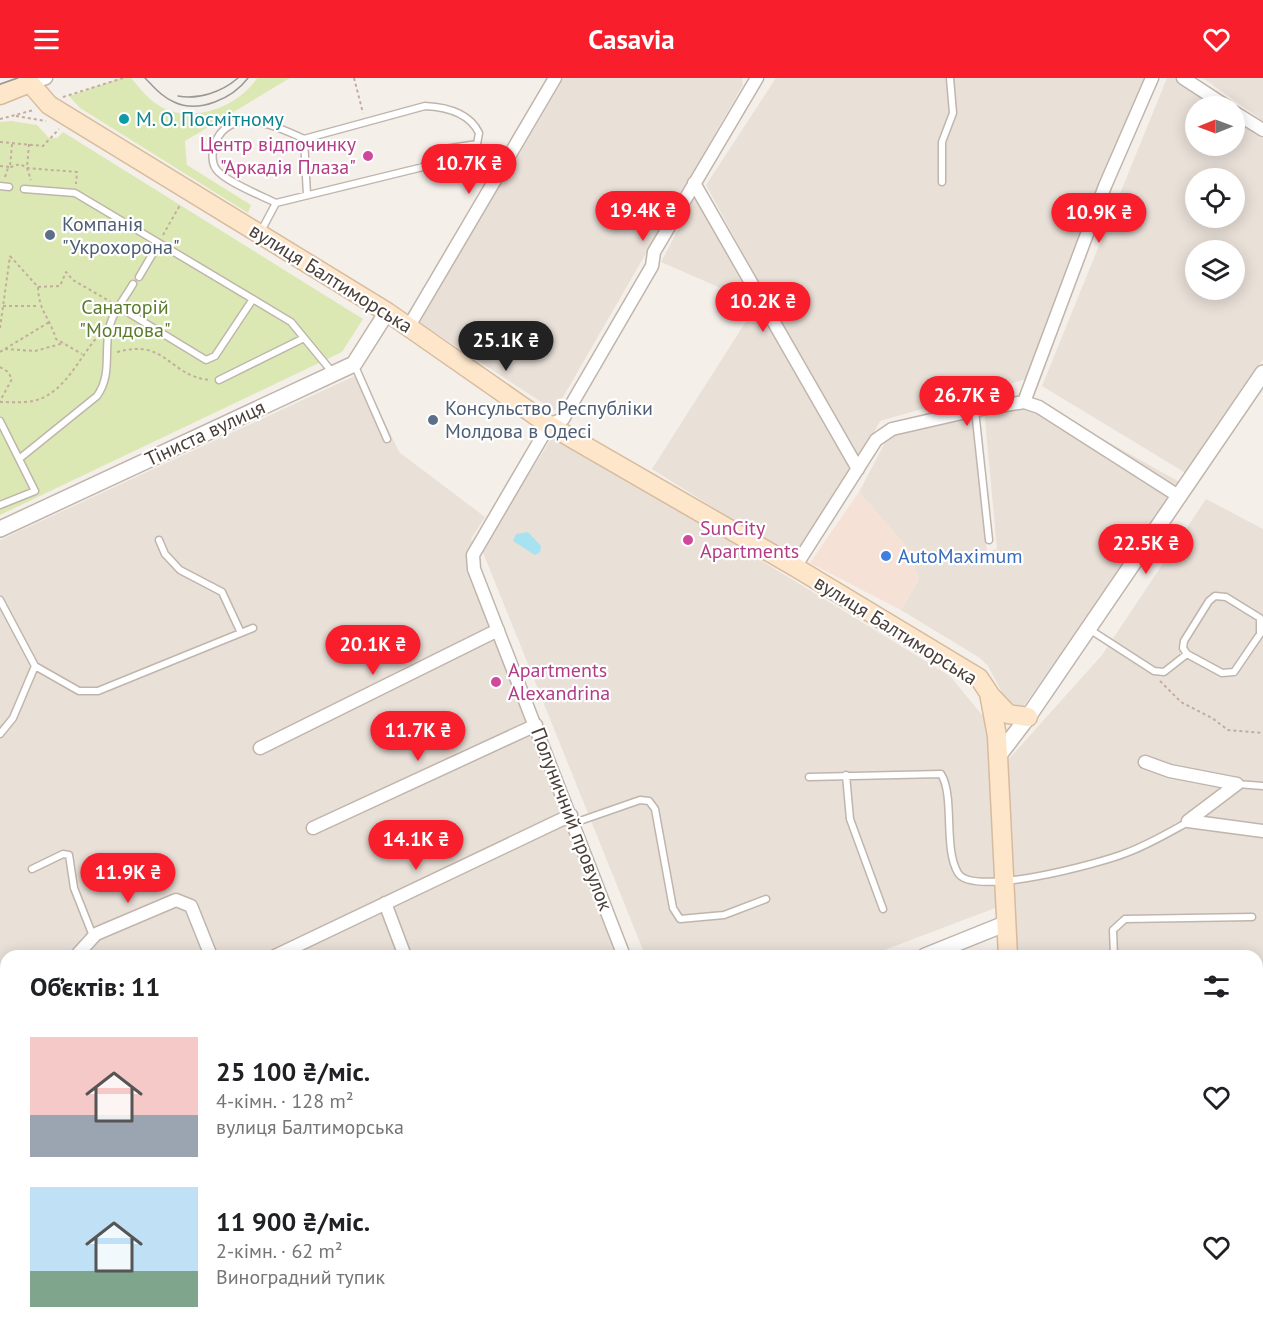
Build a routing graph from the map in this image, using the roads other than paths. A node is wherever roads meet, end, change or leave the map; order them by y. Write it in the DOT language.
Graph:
graph roads {
  1 [pos="555,78"];
  2 [pos="950,78"];
  3 [pos="1152,78"];
  4 [pos="1183,78"];
  5 [pos="38,81"];
  6 [pos="752,81"];
  7 [pos="0,95"];
  8 [pos="1211,96"];
  9 [pos="1245,119"];
  10 [pos="1263,130"];
  11 [pos="304,139"];
  12 [pos="942,182"];
  13 [pos="694,183"];
  14 [pos="0,186"];
  15 [pos="9,187"];
  16 [pos="24,189"];
  17 [pos="307,195"];
  18 [pos="276,203"];
  19 [pos="260,233"];
  20 [pos="159,243"];
  21 [pos="139,277"];
  22 [pos="134,284"];
  23 [pos="253,299"];
  24 [pos="119,307"];
  25 [pos="387,312"];
  26 [pos="409,327"];
  27 [pos="304,338"];
  28 [pos="354,364"];
  29 [pos="333,373"];
  30 [pos="1263,373"];
  31 [pos="219,380"];
  32 [pos="1024,402"];
  33 [pos="975,410"];
  34 [pos="0,421"];
  35 [pos="549,425"];
  36 [pos="387,439"];
  37 [pos="19,459"];
  38 [pos="858,469"];
  39 [pos="1180,497"];
  40 [pos="0,505"];
  41 [pos="0,529"];
  42 [pos="159,540"];
  43 [pos="989,540"];
  44 [pos="795,567"];
  45 [pos="0,600"];
  46 [pos="253,628"];
  47 [pos="1089,629"];
  48 [pos="498,630"];
  49 [pos="241,633"];
  50 [pos="1186,654"];
  51 [pos="35,666"];
  52 [pos="989,693"];
  53 [pos="1029,717"];
  54 [pos="536,724"];
  55 [pos="0,734"];
  56 [pos="260,747"];
  57 [pos="999,755"];
  58 [pos="1145,762"];
  59 [pos="846,776"];
  60 [pos="809,777"];
  61 [pos="1237,784"];
  62 [pos="1263,786"];
  63 [pos="572,819"];
  64 [pos="1188,821"];
  65 [pos="314,828"];
  66 [pos="1263,831"];
  67 [pos="32,869"];
  68 [pos="1003,883"];
  69 [pos="766,899"];
  70 [pos="385,903"];
  71 [pos="883,909"];
  72 [pos="1252,917"];
  73 [pos="1007,923"];
  74 [pos="93,937"];
  75 [pos="81,950"];
  76 [pos="209,950"];
  77 [pos="287,950"];
  78 [pos="403,950"];
  79 [pos="622,950"];
  80 [pos="940,950"];
  81 [pos="1008,950"];
  82 [pos="1114,950"];
  1 -- 26 [label="street"];
  2 -- 12 [label="lane"];
  3 -- 32 [label="street"];
  4 -- 8 [label="street"];
  5 -- 7 [label="main road"];
  5 -- 19 [label="main road, вулиця Балтиморська"];
  6 -- 13 [label="street, Полуничний провулок"];
  9 -- 10 [label="street"];
  11 -- 17 [label="lane"];
  11 -- 17 [label="lane"];
  11 -- 18 [label="lane"];
  13 -- 35 [label="street, Полуничний провулок"];
  13 -- 38 [label="street"];
  14 -- 15 [label="lane"];
  16 -- 20 [label="lane"];
  17 -- 18 [label="lane"];
  18 -- 19 [label="lane"];
  19 -- 25 [label="main road, вулиця Балтиморська"];
  20 -- 21 [label="lane"];
  20 -- 23 [label="lane"];
  22 -- 24 [label="lane"];
  23 -- 24 [label="lane"];
  23 -- 27 [label="lane"];
  24 -- 37 [label="lane"];
  25 -- 26 [label="main road, вулиця Балтиморська"];
  25 -- 28 [label="street"];
  26 -- 35 [label="main road, вулиця Балтиморська"];
  27 -- 29 [label="lane"];
  27 -- 31 [label="lane"];
  28 -- 29 [label="street, Тіниста вулиця"];
  28 -- 36 [label="lane"];
  29 -- 41 [label="street, Тіниста вулиця"];
  30 -- 39 [label="street"];
  32 -- 33 [label="street"];
  32 -- 39 [label="street"];
  33 -- 38 [label="street"];
  33 -- 43 [label="lane"];
  34 -- 37 [label="lane"];
  35 -- 44 [label="main road, вулиця Балтиморська"];
  35 -- 48 [label="street, Полуничний провулок"];
  37 -- 40 [label="lane"];
  38 -- 44 [label="street"];
  39 -- 47 [label="street"];
  42 -- 49 [label="lane"];
  44 -- 52 [label="main road, вулиця Балтиморська"];
  45 -- 51 [label="lane"];
  46 -- 49 [label="lane"];
  47 -- 50 [label="lane"];
  47 -- 53 [label="street"];
  48 -- 54 [label="street, Полуничний провулок"];
  48 -- 56 [label="street"];
  49 -- 51 [label="lane"];
  50 -- 50 [label="lane"];
  51 -- 55 [label="lane"];
  52 -- 53 [label="main road"];
  52 -- 57 [label="main road, вулиця Балтиморська"];
  53 -- 57 [label="street"];
  54 -- 63 [label="street, Полуничний провулок"];
  54 -- 65 [label="street"];
  57 -- 68 [label="main road, вулиця Балтиморська"];
  58 -- 61 [label="street"];
  59 -- 60 [label="lane"];
  59 -- 68 [label="lane"];
  59 -- 71 [label="lane"];
  61 -- 62 [label="lane"];
  61 -- 64 [label="street"];
  63 -- 69 [label="lane"];
  63 -- 70 [label="street"];
  63 -- 79 [label="street, Полуничний провулок"];
  64 -- 66 [label="street"];
  64 -- 68 [label="lane"];
  67 -- 74 [label="lane"];
  68 -- 73 [label="main road, вулиця Балтиморська"];
  70 -- 77 [label="street"];
  70 -- 78 [label="street"];
  72 -- 82 [label="lane"];
  73 -- 80 [label="street"];
  73 -- 81 [label="main road, вулиця Балтиморська"];
  74 -- 75 [label="street"];
  74 -- 76 [label="street"];
}
